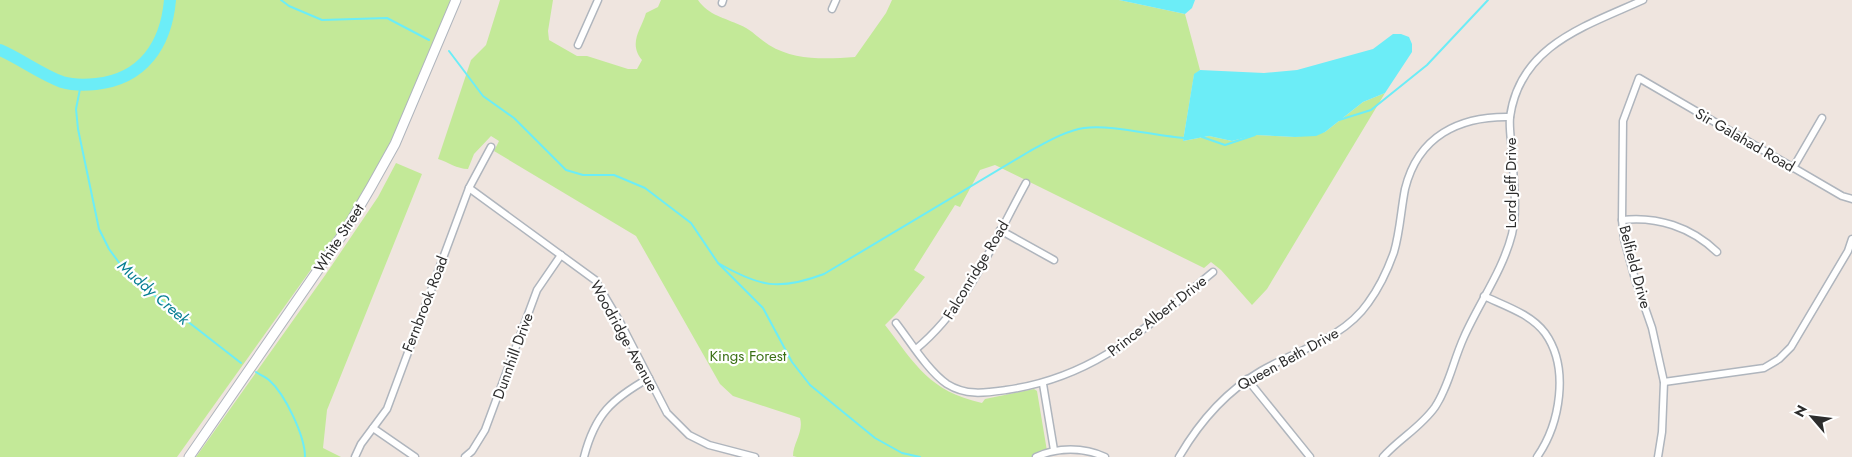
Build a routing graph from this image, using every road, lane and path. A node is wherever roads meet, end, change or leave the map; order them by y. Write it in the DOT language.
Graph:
graph roads {
  1 [pos="456,0"];
  2 [pos="598,0"];
  3 [pos="836,0"];
  4 [pos="1643,0"];
  5 [pos="832,9"];
  6 [pos="578,45"];
  7 [pos="1639,78"];
  8 [pos="1510,117"];
  9 [pos="1822,118"];
  10 [pos="491,147"];
  11 [pos="1793,168"];
  12 [pos="1026,183"];
  13 [pos="469,188"];
  14 [pos="1852,199"];
  15 [pos="1622,220"];
  16 [pos="1000,230"];
  17 [pos="1852,239"];
  18 [pos="1717,252"];
  19 [pos="561,255"];
  20 [pos="1054,260"];
  21 [pos="1213,272"];
  22 [pos="1484,296"];
  23 [pos="896,323"];
  24 [pos="916,349"];
  25 [pos="649,378"];
  26 [pos="1248,379"];
  27 [pos="1664,382"];
  28 [pos="1043,384"];
  29 [pos="373,428"];
  30 [pos="1054,450"];
  31 [pos="742,455"];
  32 [pos="189,457"];
  33 [pos="355,457"];
  34 [pos="414,457"];
  35 [pos="465,457"];
  36 [pos="584,457"];
  37 [pos="755,457"];
  38 [pos="1036,457"];
  39 [pos="1105,457"];
  40 [pos="1179,457"];
  41 [pos="1310,457"];
  42 [pos="1383,457"];
  43 [pos="1537,457"];
  44 [pos="1658,457"];
  1 -- 32 [label="street, White Street"];
  2 -- 6 [label="street"];
  3 -- 5 [label="street"];
  4 -- 8 [label="street, Lord Jeff Drive"];
  7 -- 11 [label="street, Sir Galahad Road"];
  7 -- 15 [label="street, Belfield Drive"];
  8 -- 22 [label="street, Lord Jeff Drive"];
  8 -- 26 [label="street, Queen Beth Drive"];
  9 -- 11 [label="street"];
  10 -- 13 [label="street, Fernbrook Road"];
  11 -- 14 [label="street, Sir Galahad Road"];
  12 -- 16 [label="street, Falconridge Road"];
  13 -- 19 [label="street, Woodridge Avenue"];
  13 -- 29 [label="street, Fernbrook Road"];
  15 -- 18 [label="street"];
  15 -- 27 [label="street, Belfield Drive"];
  16 -- 20 [label="street"];
  16 -- 24 [label="street, Falconridge Road"];
  17 -- 27 [label="street"];
  19 -- 25 [label="street, Woodridge Avenue"];
  19 -- 35 [label="street, Dunnhill Drive"];
  21 -- 28 [label="street, Prince Albert Drive"];
  22 -- 42 [label="street, Lord Jeff Drive"];
  22 -- 43 [label="street"];
  23 -- 24 [label="street, Prince Albert Drive"];
  24 -- 28 [label="street, Prince Albert Drive"];
  25 -- 31 [label="street, Woodridge Avenue"];
  25 -- 36 [label="street"];
  26 -- 40 [label="street, Queen Beth Drive"];
  26 -- 41 [label="street"];
  27 -- 44 [label="street, Belfield Drive"];
  28 -- 30 [label="street"];
  29 -- 33 [label="street, Fernbrook Road"];
  29 -- 34 [label="street"];
  30 -- 38 [label="street"];
  30 -- 39 [label="street"];
  31 -- 37 [label="street, Woodridge Avenue"];
}
